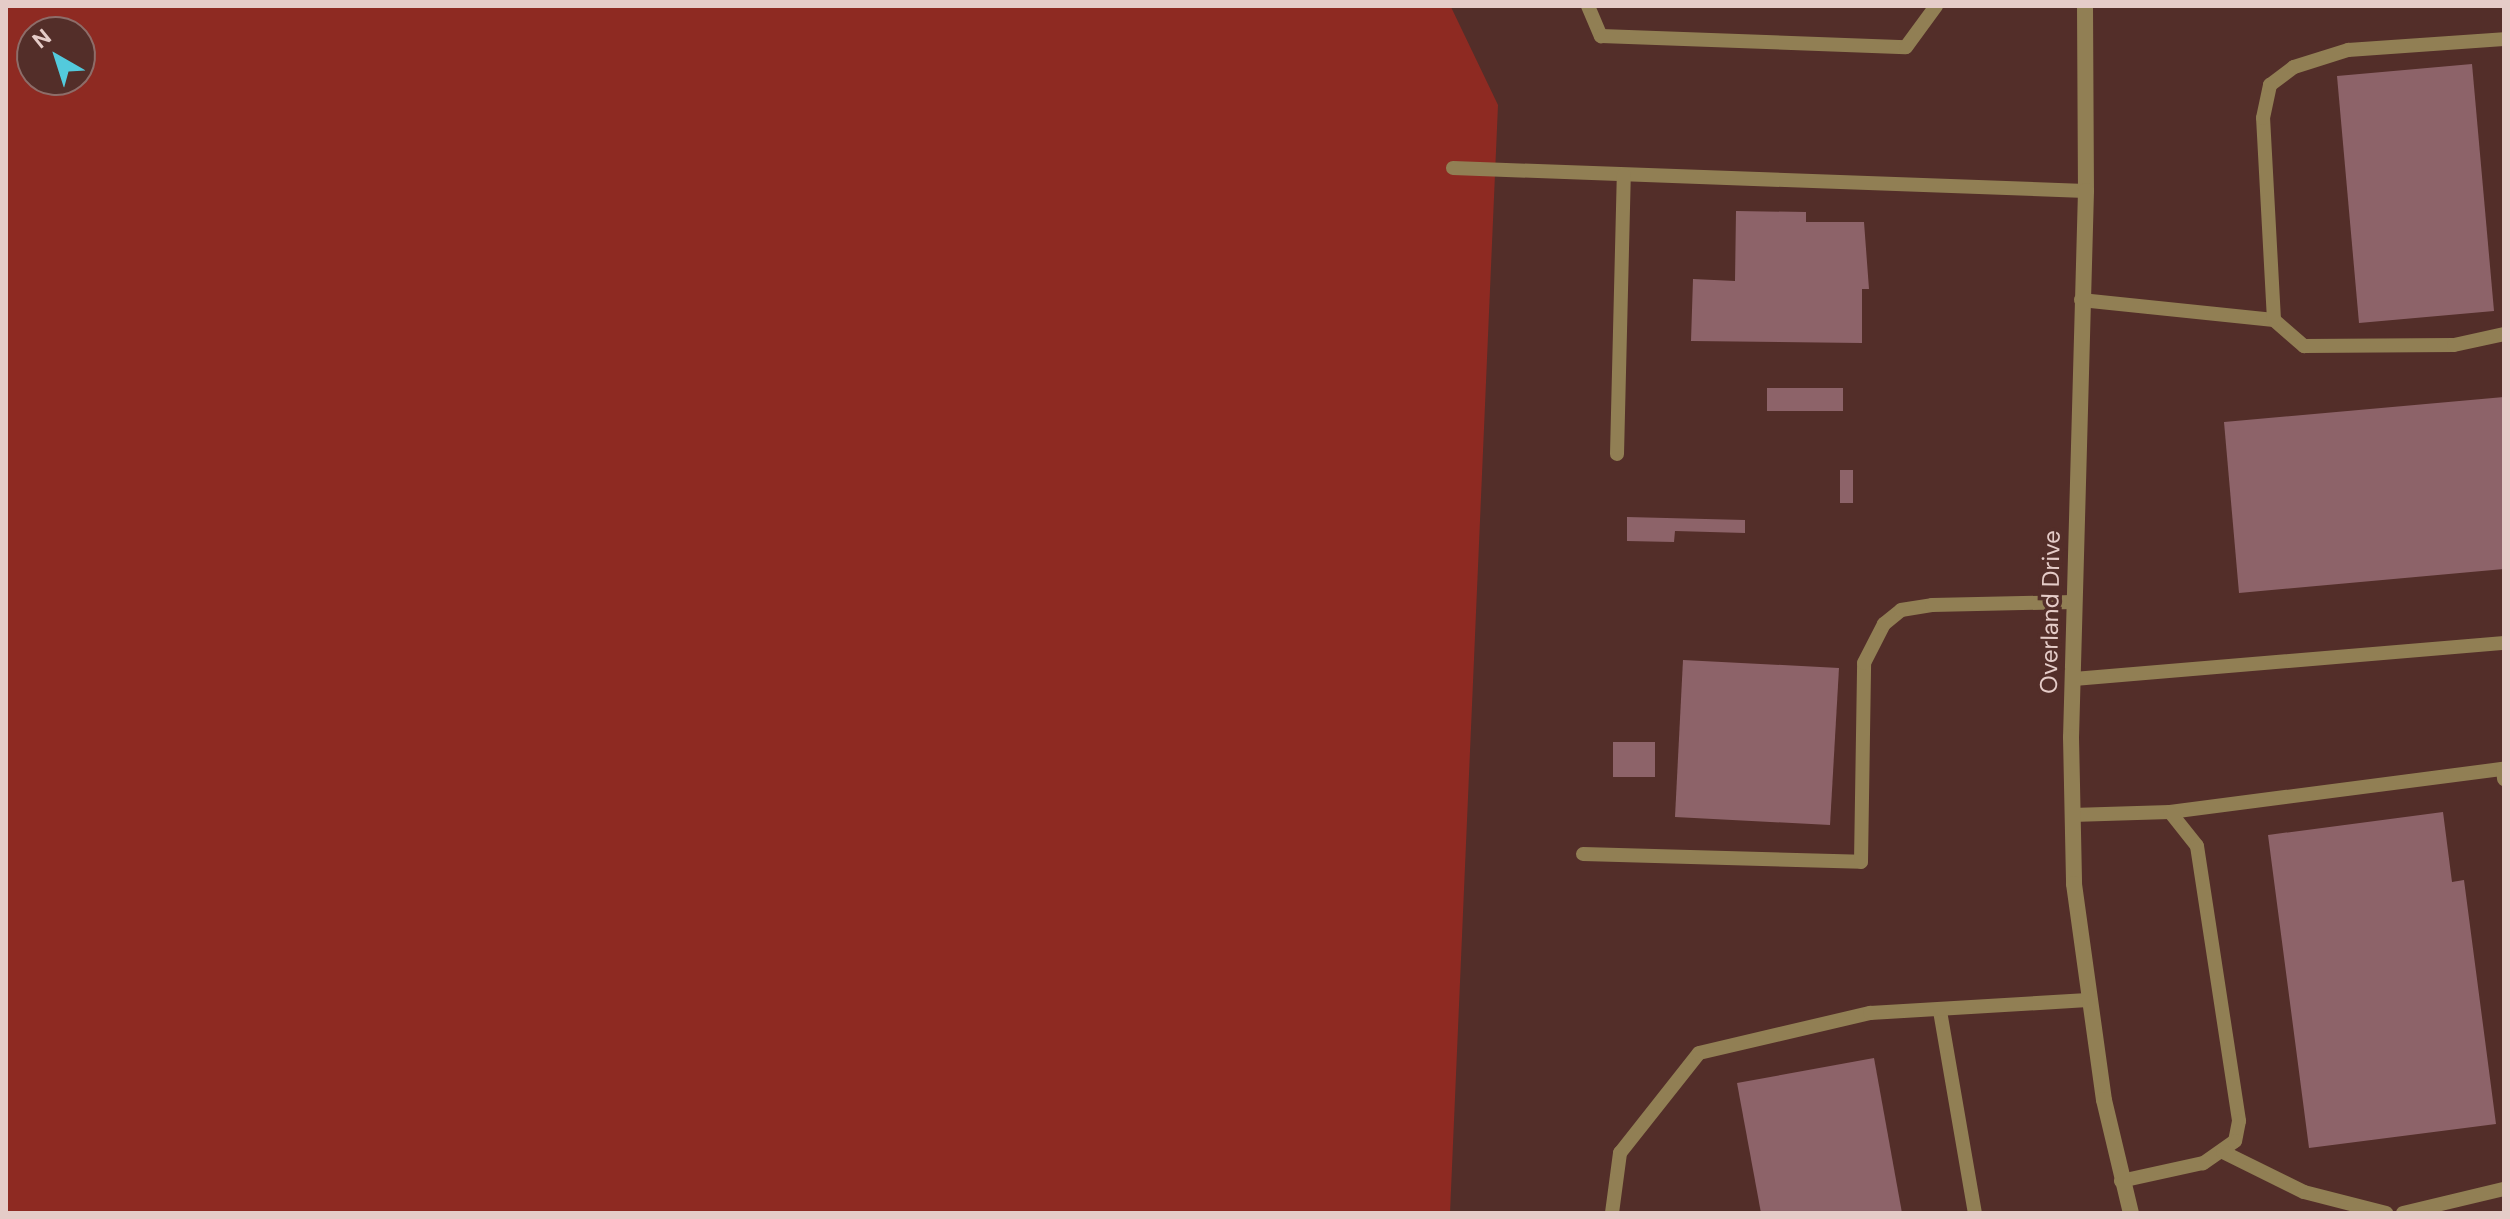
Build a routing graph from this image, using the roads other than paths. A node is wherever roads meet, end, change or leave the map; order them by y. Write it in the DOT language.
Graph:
graph roads {
  1 [pos="1588,6"];
  2 [pos="1936,6"];
  3 [pos="2085,6"];
  4 [pos="2504,39"];
  5 [pos="1453,168"];
  6 [pos="1624,175"];
  7 [pos="2086,191"];
  8 [pos="2081,300"];
  9 [pos="2274,320"];
  10 [pos="2504,334"];
  11 [pos="1617,454"];
  12 [pos="2073,602"];
  13 [pos="2504,643"];
  14 [pos="2074,679"];
  15 [pos="2504,772"];
  16 [pos="2170,812"];
  17 [pos="2072,815"];
  18 [pos="1583,854"];
  19 [pos="2088,1000"];
  20 [pos="1940,1011"];
  21 [pos="2223,1152"];
  22 [pos="2121,1181"];
  23 [pos="2504,1189"];
  24 [pos="1612,1213"];
  25 [pos="1975,1213"];
  26 [pos="2131,1213"];
  27 [pos="2386,1213"];
  28 [pos="2403,1213"];
  1 -- 2 [label="lane"];
  3 -- 7 [label="street, Overland Drive"];
  4 -- 9 [label="lane"];
  5 -- 6 [label="lane"];
  6 -- 7 [label="lane"];
  6 -- 11 [label="lane"];
  7 -- 8 [label="street, Overland Drive"];
  8 -- 9 [label="lane"];
  8 -- 12 [label="street, Overland Drive"];
  9 -- 10 [label="lane"];
  12 -- 14 [label="street, Overland Drive"];
  12 -- 18 [label="lane"];
  13 -- 14 [label="lane"];
  14 -- 17 [label="street, Overland Drive"];
  15 -- 16 [label="lane"];
  16 -- 17 [label="lane"];
  16 -- 21 [label="lane"];
  17 -- 19 [label="street, Overland Drive"];
  19 -- 20 [label="lane"];
  19 -- 22 [label="street, Overland Drive"];
  20 -- 24 [label="lane"];
  20 -- 25 [label="lane"];
  21 -- 22 [label="lane"];
  21 -- 27 [label="lane"];
  22 -- 26 [label="street, Overland Drive"];
  23 -- 28 [label="lane"];
}
